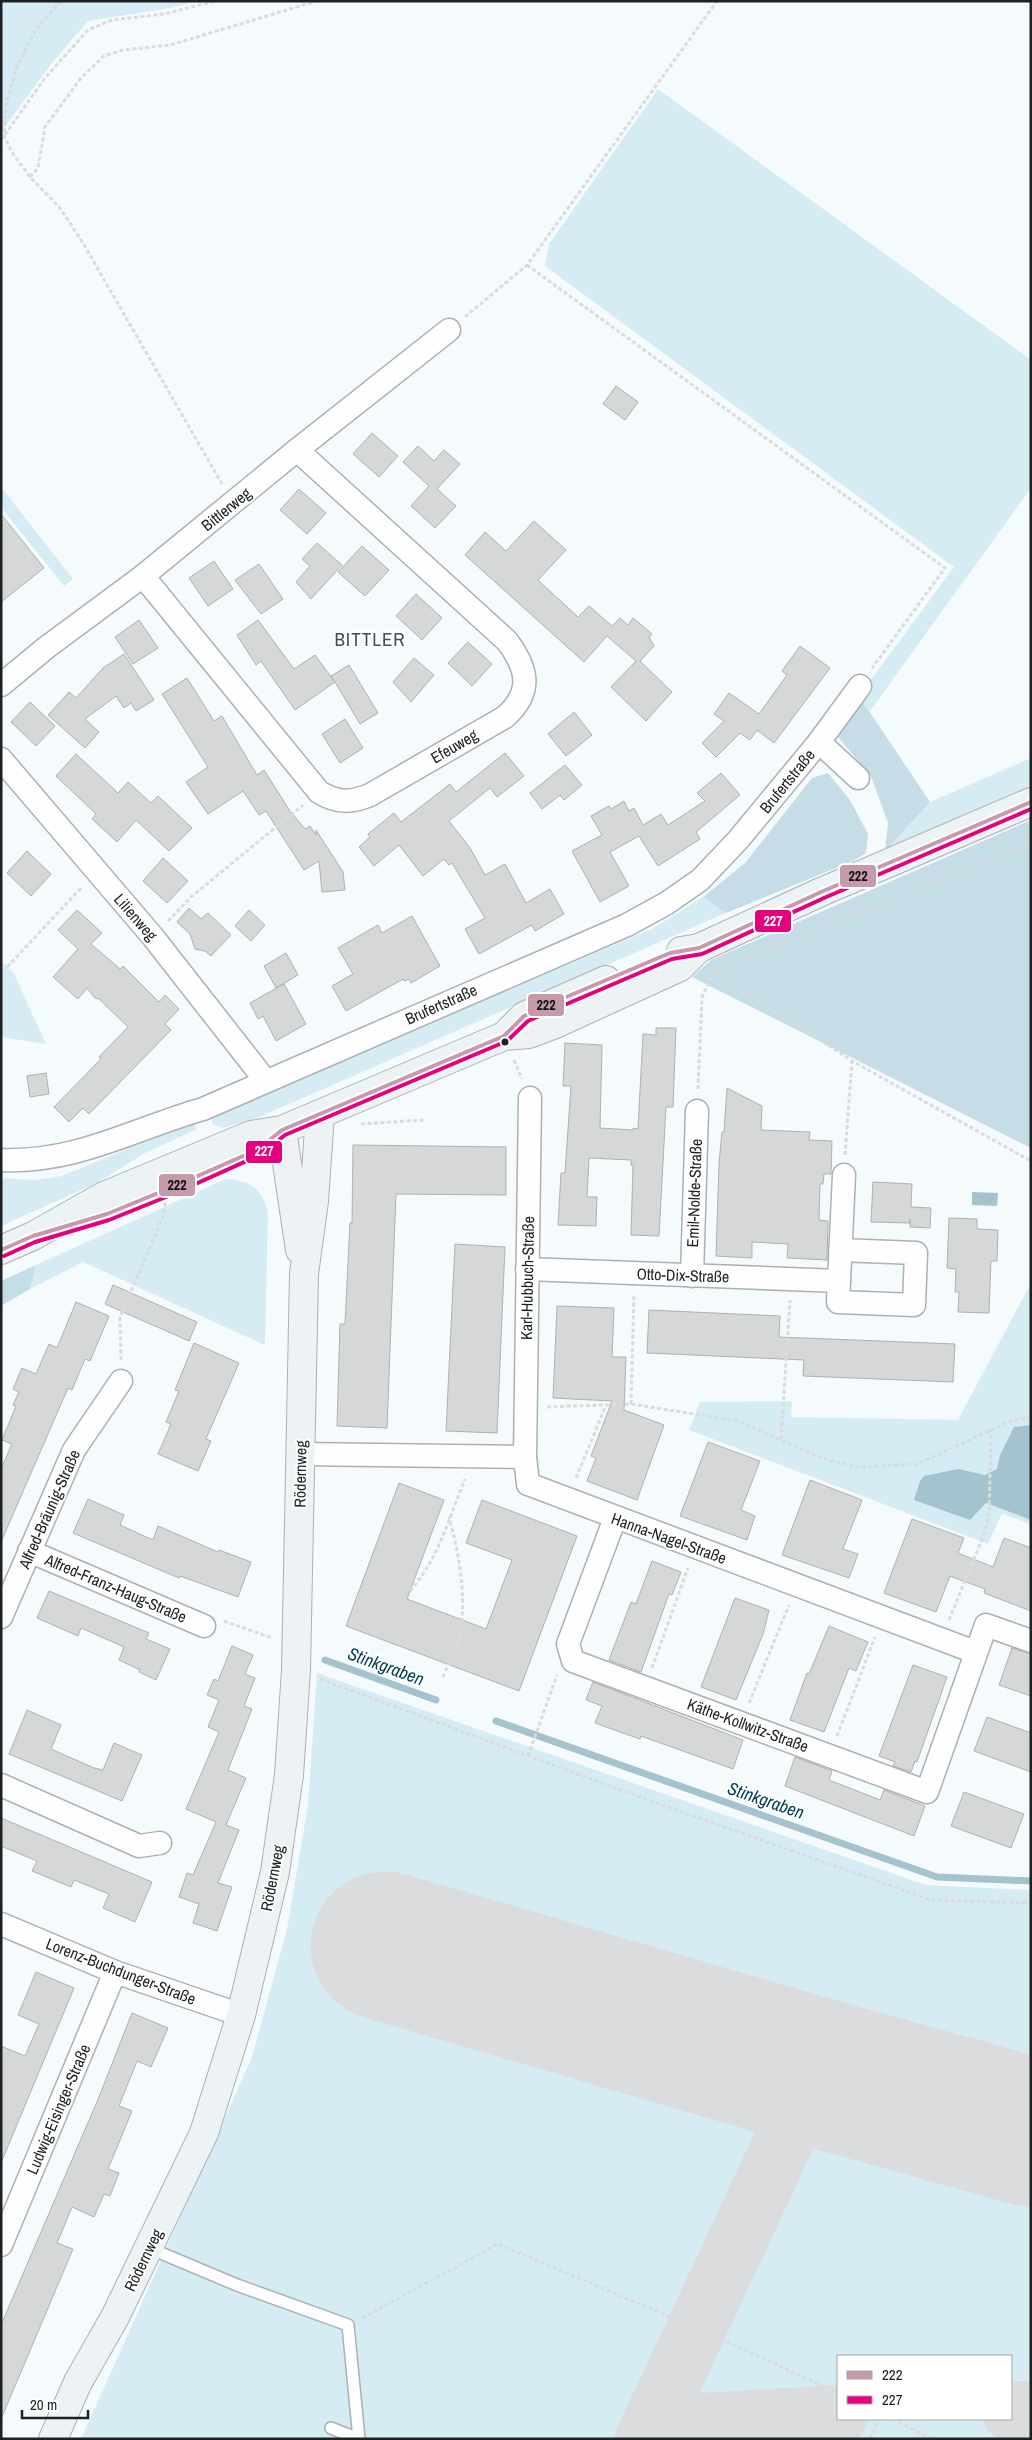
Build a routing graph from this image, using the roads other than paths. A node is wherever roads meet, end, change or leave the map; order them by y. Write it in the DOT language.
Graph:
graph roads {
  1 [pos="449,330"];
  2 [pos="297,450"];
  3 [pos="143,576"];
  4 [pos="1,685"];
  5 [pos="860,686"];
  6 [pos="818,742"];
  7 [pos="1,759"];
  8 [pos="858,778"];
  9 [pos="1031,802"];
  10 [pos="265,1080"];
  11 [pos="530,1098"];
  12 [pos="697,1111"];
  13 [pos="320,1114"];
  14 [pos="282,1130"];
  15 [pos="1,1160"];
  16 [pos="844,1175"];
  17 [pos="33,1236"];
  18 [pos="1,1250"];
  19 [pos="840,1250"];
  20 [pos="527,1269"];
  21 [pos="304,1274"];
  22 [pos="692,1276"];
  23 [pos="839,1281"];
  24 [pos="122,1381"];
  25 [pos="300,1454"];
  26 [pos="525,1457"];
  27 [pos="615,1518"];
  28 [pos="29,1551"];
  29 [pos="1,1617"];
  30 [pos="204,1626"];
  31 [pos="1031,1640"];
  32 [pos="975,1652"];
  33 [pos="1,1785"];
  34 [pos="160,1844"];
  35 [pos="1,1924"];
  36 [pos="115,1972"];
  37 [pos="241,2015"];
  38 [pos="1,2245"];
  39 [pos="149,2248"];
  40 [pos="331,2428"];
  41 [pos="53,2439"];
  42 [pos="359,2439"];
  1 -- 2 [label="street, Bittlerweg"];
  2 -- 3 [label="street, Bittlerweg"];
  2 -- 3 [label="street, Efeuweg"];
  3 -- 4 [label="street, Bittlerweg"];
  5 -- 6 [label="street, Brufertstraße"];
  6 -- 8 [label="street, Brufertstraße"];
  6 -- 10 [label="street, Brufertstraße"];
  7 -- 10 [label="street, Lilienweg"];
  9 -- 13 [label="street"];
  10 -- 15 [label="street, Brufertstraße"];
  11 -- 20 [label="street, Karl-Hubbuch-Straße"];
  12 -- 22 [label="street, Emil-Nolde-Straße"];
  13 -- 14 [label="street"];
  13 -- 21 [label="street, Rödernweg"];
  14 -- 17 [label="street"];
  14 -- 17 [label="street"];
  14 -- 21 [label="street, Rödernweg"];
  16 -- 19 [label="street"];
  17 -- 18 [label="street"];
  19 -- 23 [label="street"];
  19 -- 23 [label="street"];
  20 -- 22 [label="street, Otto-Dix-Straße"];
  20 -- 26 [label="street, Karl-Hubbuch-Straße"];
  21 -- 25 [label="street, Rödernweg"];
  22 -- 23 [label="street, Otto-Dix-Straße"];
  24 -- 28 [label="street, Alfred-Bräunig-Straße"];
  25 -- 26 [label="street"];
  25 -- 37 [label="street, Rödernweg"];
  26 -- 27 [label="street, Hanna-Nagel-Straße"];
  27 -- 32 [label="street, Hanna-Nagel-Straße"];
  27 -- 32 [label="street, Käthe-Kollwitz-Straße"];
  28 -- 29 [label="street, Alfred-Bräunig-Straße"];
  28 -- 30 [label="street, Alfred-Franz-Haug-Straße"];
  31 -- 32 [label="street"];
  33 -- 34 [label="street"];
  35 -- 36 [label="street, Lorenz-Buchdunger-Straße"];
  36 -- 37 [label="street, Lorenz-Buchdunger-Straße"];
  36 -- 38 [label="street, Ludwig-Eisinger-Straße"];
  37 -- 39 [label="street, Rödernweg"];
  39 -- 41 [label="street, Rödernweg"];
  39 -- 42 [label="lane"];
  40 -- 42 [label="lane"];
}
